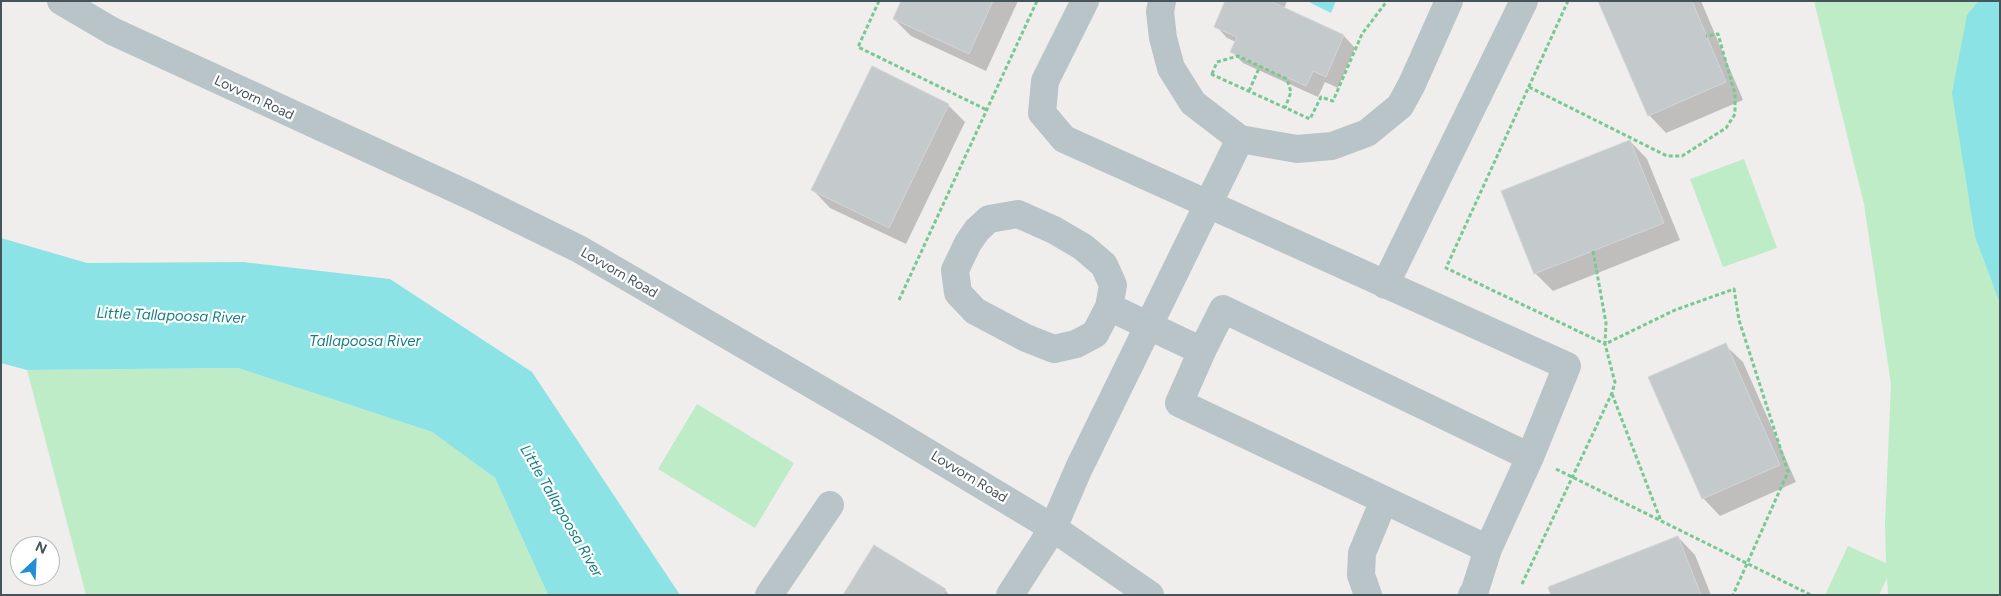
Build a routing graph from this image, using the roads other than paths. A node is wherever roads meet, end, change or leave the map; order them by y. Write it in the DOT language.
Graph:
graph roads {
  1 [pos="61,1"];
  2 [pos="1085,1"];
  3 [pos="1162,1"];
  4 [pos="1449,1"];
  5 [pos="1524,1"];
  6 [pos="1240,139"];
  7 [pos="1209,202"];
  8 [pos="1385,285"];
  9 [pos="1110,307"];
  10 [pos="1149,326"];
  11 [pos="1202,350"];
  12 [pos="1530,456"];
  13 [pos="1384,500"];
  14 [pos="830,505"];
  15 [pos="1052,528"];
  16 [pos="1488,549"];
  17 [pos="769,595"];
  18 [pos="1010,595"];
  19 [pos="1150,595"];
  20 [pos="1368,595"];
  21 [pos="1472,595"];
  1 -- 15 [label="street, Lovvorn Road"];
  2 -- 7 [label="street"];
  3 -- 6 [label="street"];
  4 -- 6 [label="street"];
  5 -- 8 [label="street"];
  6 -- 7 [label="street"];
  7 -- 8 [label="street"];
  7 -- 10 [label="street"];
  8 -- 12 [label="street"];
  9 -- 9 [label="street"];
  9 -- 10 [label="street"];
  10 -- 11 [label="street"];
  10 -- 15 [label="street"];
  11 -- 12 [label="street"];
  11 -- 13 [label="street"];
  12 -- 16 [label="street"];
  13 -- 16 [label="street"];
  13 -- 20 [label="street"];
  14 -- 17 [label="street"];
  15 -- 18 [label="street"];
  15 -- 19 [label="street, Lovvorn Road"];
  16 -- 21 [label="street"];
}
